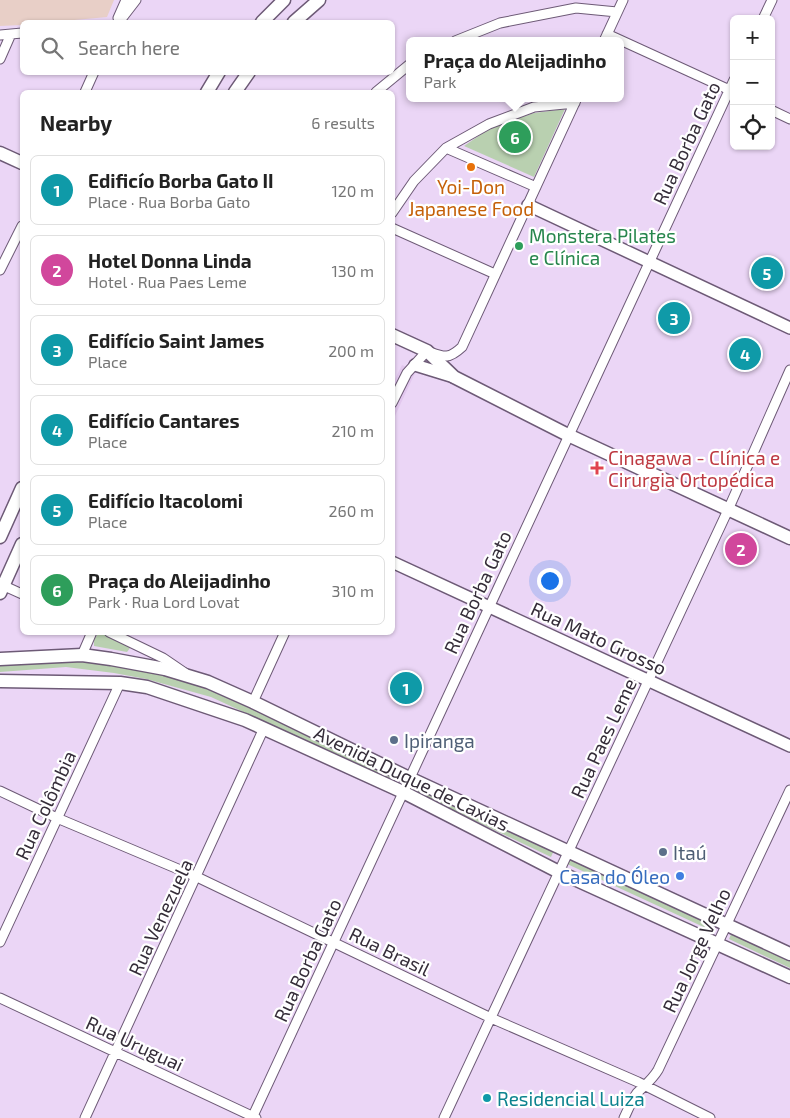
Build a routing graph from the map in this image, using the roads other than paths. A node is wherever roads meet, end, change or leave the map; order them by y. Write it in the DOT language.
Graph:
graph roads {
  1 [pos="126,0"];
  2 [pos="136,0"];
  3 [pos="284,0"];
  4 [pos="319,0"];
  5 [pos="623,0"];
  6 [pos="772,0"];
  7 [pos="617,12"];
  8 [pos="765,15"];
  9 [pos="118,20"];
  10 [pos="119,20"];
  11 [pos="264,20"];
  12 [pos="296,20"];
  13 [pos="20,33"];
  14 [pos="11,34"];
  15 [pos="0,35"];
  16 [pos="465,37"];
  17 [pos="606,37"];
  18 [pos="624,45"];
  19 [pos="0,59"];
  20 [pos="406,67"];
  21 [pos="93,75"];
  22 [pos="217,75"];
  23 [pos="247,75"];
  24 [pos="86,90"];
  25 [pos="208,90"];
  26 [pos="236,90"];
  27 [pos="378,90"];
  28 [pos="730,91"];
  29 [pos="730,93"];
  30 [pos="569,102"];
  31 [pos="576,102"];
  32 [pos="775,112"];
  33 [pos="790,119"];
  34 [pos="446,148"];
  35 [pos="0,153"];
  36 [pos="20,162"];
  37 [pos="536,187"];
  38 [pos="528,205"];
  39 [pos="395,209"];
  40 [pos="395,229"];
  41 [pos="20,230"];
  42 [pos="649,260"];
  43 [pos="0,267"];
  44 [pos="495,274"];
  45 [pos="790,328"];
  46 [pos="395,336"];
  47 [pos="427,351"];
  48 [pos="415,365"];
  49 [pos="790,370"];
  50 [pos="454,378"];
  51 [pos="395,397"];
  52 [pos="568,435"];
  53 [pos="20,492"];
  54 [pos="728,510"];
  55 [pos="0,537"];
  56 [pos="790,538"];
  57 [pos="20,548"];
  58 [pos="395,563"];
  59 [pos="1,587"];
  60 [pos="20,593"];
  61 [pos="489,606"];
  62 [pos="91,635"];
  63 [pos="115,635"];
  64 [pos="285,635"];
  65 [pos="82,655"];
  66 [pos="0,659"];
  67 [pos="187,675"];
  68 [pos="648,680"];
  69 [pos="0,681"];
  70 [pos="120,682"];
  71 [pos="253,702"];
  72 [pos="264,728"];
  73 [pos="790,746"];
  74 [pos="410,778"];
  75 [pos="790,790"];
  76 [pos="0,791"];
  77 [pos="403,792"];
  78 [pos="57,818"];
  79 [pos="568,852"];
  80 [pos="559,872"];
  81 [pos="197,877"];
  82 [pos="726,924"];
  83 [pos="0,942"];
  84 [pos="334,942"];
  85 [pos="717,944"];
  86 [pos="790,954"];
  87 [pos="790,978"];
  88 [pos="0,998"];
  89 [pos="491,1018"];
  90 [pos="115,1052"];
  91 [pos="646,1086"];
  92 [pos="253,1117"];
  93 [pos="85,1118"];
  94 [pos="444,1118"];
  95 [pos="624,1118"];
  96 [pos="710,1118"];
  1 -- 9 [label="street"];
  2 -- 10 [label="street"];
  3 -- 11 [label="main road"];
  4 -- 12 [label="main road"];
  5 -- 7 [label="street"];
  6 -- 8 [label="street"];
  7 -- 16 [label="street"];
  7 -- 17 [label="street"];
  13 -- 14 [label="street"];
  14 -- 15 [label="street"];
  14 -- 19 [label="street"];
  18 -- 28 [label="street"];
  20 -- 27 [label="street"];
  21 -- 24 [label="street"];
  22 -- 25 [label="main road"];
  23 -- 26 [label="main road"];
  29 -- 42 [label="street, Rua Borba Gato"];
  30 -- 34 [label="street"];
  31 -- 37 [label="street"];
  32 -- 33 [label="street"];
  34 -- 37 [label="street"];
  34 -- 39 [label="street"];
  35 -- 36 [label="main road"];
  37 -- 38 [label="street"];
  38 -- 42 [label="street"];
  38 -- 44 [label="street"];
  40 -- 44 [label="street"];
  41 -- 43 [label="street"];
  42 -- 45 [label="street"];
  42 -- 52 [label="street, Rua Borba Gato"];
  44 -- 47 [label="street"];
  46 -- 47 [label="main road"];
  47 -- 48 [label="street"];
  47 -- 50 [label="main road"];
  48 -- 50 [label="street"];
  48 -- 51 [label="street"];
  49 -- 54 [label="street, Rua Paes Leme"];
  50 -- 52 [label="main road"];
  52 -- 54 [label="main road"];
  52 -- 61 [label="street, Rua Borba Gato"];
  53 -- 55 [label="main road"];
  54 -- 56 [label="main road"];
  54 -- 68 [label="street, Rua Paes Leme"];
  57 -- 59 [label="main road"];
  58 -- 61 [label="street, Rua Mato Grosso"];
  59 -- 60 [label="street"];
  61 -- 68 [label="street, Rua Mato Grosso"];
  61 -- 74 [label="street, Rua Borba Gato"];
  62 -- 65 [label="street"];
  63 -- 67 [label="street"];
  64 -- 71 [label="street"];
  65 -- 66 [label="main road, Avenida Duque de Caxias"];
  65 -- 67 [label="main road, Avenida Duque de Caxias"];
  67 -- 71 [label="main road, Avenida Duque de Caxias"];
  68 -- 73 [label="street, Rua Mato Grosso"];
  68 -- 79 [label="street, Rua Paes Leme"];
  69 -- 70 [label="main road, Avenida Duque de Caxias"];
  70 -- 72 [label="main road, Avenida Duque de Caxias"];
  70 -- 78 [label="street, Rua Colômbia"];
  71 -- 74 [label="main road, Avenida Duque de Caxias"];
  72 -- 77 [label="main road, Avenida Duque de Caxias"];
  72 -- 81 [label="street, Rua Venezuela"];
  74 -- 77 [label="street, Rua Borba Gato"];
  74 -- 79 [label="main road, Avenida Duque de Caxias"];
  75 -- 82 [label="street, Rua Jorge Velho"];
  76 -- 78 [label="street, Rua Brasil"];
  77 -- 80 [label="main road, Avenida Duque de Caxias"];
  77 -- 84 [label="street, Rua Borba Gato"];
  78 -- 81 [label="street, Rua Brasil"];
  78 -- 83 [label="street, Rua Colômbia"];
  79 -- 80 [label="street, Rua Paes Leme"];
  79 -- 82 [label="main road, Avenida Duque de Caxias"];
  80 -- 85 [label="main road, Avenida Duque de Caxias"];
  80 -- 89 [label="street, Rua Paes Leme"];
  81 -- 84 [label="street, Rua Brasil"];
  81 -- 90 [label="street, Rua Venezuela"];
  82 -- 85 [label="street, Rua Jorge Velho"];
  82 -- 86 [label="main road, Avenida Duque de Caxias"];
  84 -- 89 [label="street, Rua Brasil"];
  84 -- 92 [label="street, Rua Borba Gato"];
  85 -- 87 [label="main road, Avenida Duque de Caxias"];
  85 -- 91 [label="street, Rua Jorge Velho"];
  88 -- 90 [label="street, Rua Uruguai"];
  89 -- 91 [label="street, Rua Brasil"];
  89 -- 94 [label="street, Rua Paes Leme"];
  90 -- 92 [label="street, Rua Uruguai"];
  90 -- 93 [label="street, Rua Venezuela"];
  91 -- 95 [label="street, Rua Jorge Velho"];
  91 -- 96 [label="street, Rua Brasil"];
}
